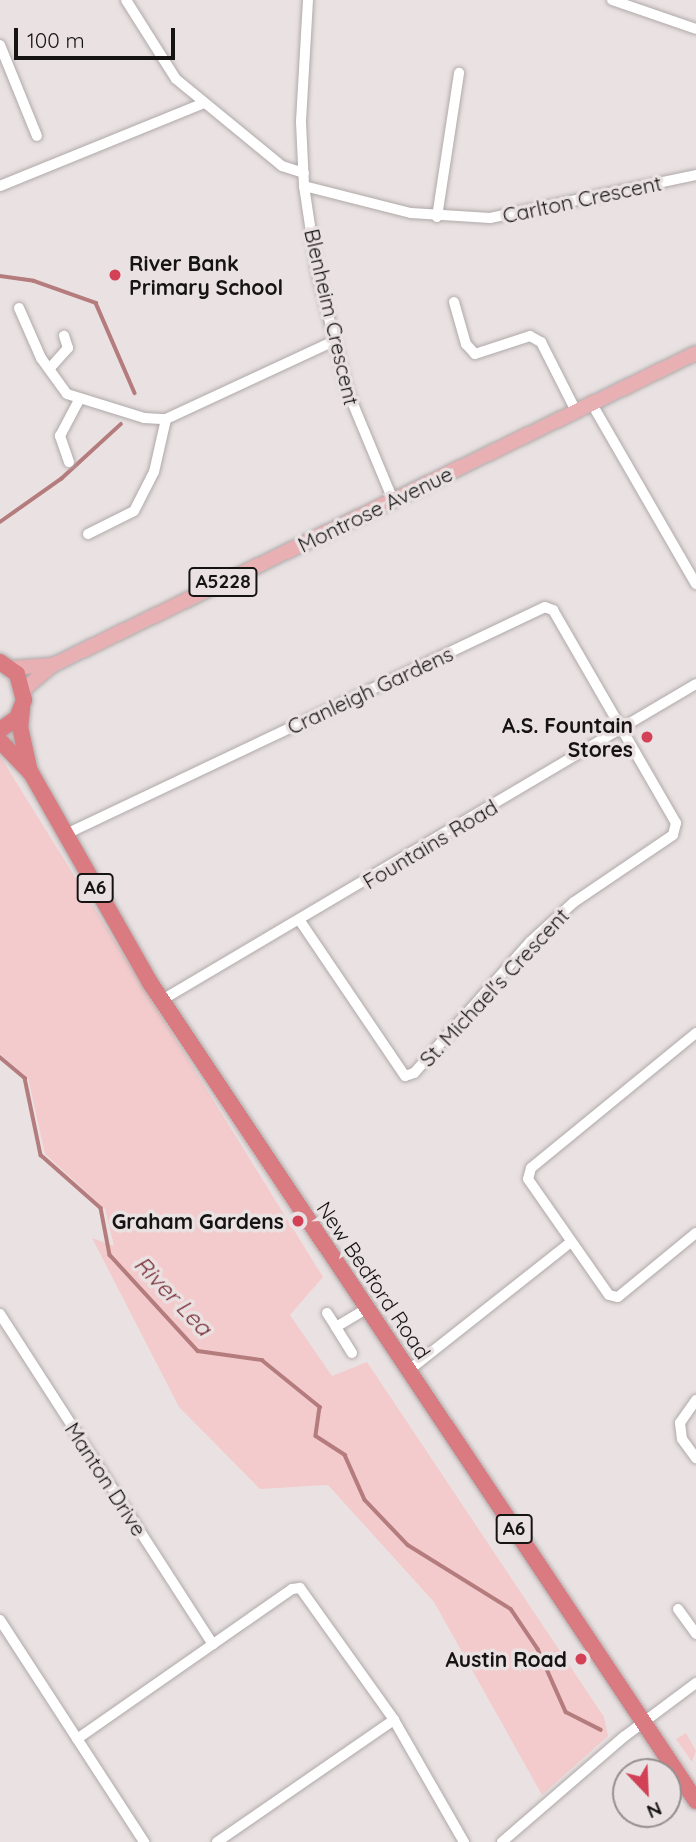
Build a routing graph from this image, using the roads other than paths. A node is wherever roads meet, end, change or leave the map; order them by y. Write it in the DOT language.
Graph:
graph roads {
  1 [pos="125,0"];
  2 [pos="309,0"];
  3 [pos="612,0"];
  4 [pos="696,29"];
  5 [pos="0,45"];
  6 [pos="459,73"];
  7 [pos="202,104"];
  8 [pos="37,136"];
  9 [pos="304,173"];
  10 [pos="696,175"];
  11 [pos="0,186"];
  12 [pos="304,186"];
  13 [pos="437,217"];
  14 [pos="454,302"];
  15 [pos="19,308"];
  16 [pos="64,336"];
  17 [pos="334,341"];
  18 [pos="696,353"];
  19 [pos="50,368"];
  20 [pos="61,387"];
  21 [pos="49,394"];
  22 [pos="79,401"];
  23 [pos="592,404"];
  24 [pos="576,411"];
  25 [pos="166,419"];
  26 [pos="69,462"];
  27 [pos="393,500"];
  28 [pos="88,534"];
  29 [pos="696,584"];
  30 [pos="5,665"];
  31 [pos="53,665"];
  32 [pos="696,684"];
  33 [pos="23,690"];
  34 [pos="22,709"];
  35 [pos="622,729"];
  36 [pos="0,730"];
  37 [pos="0,741"];
  38 [pos="31,773"];
  39 [pos="64,835"];
  40 [pos="300,921"];
  41 [pos="162,1000"];
  42 [pos="696,1033"];
  43 [pos="696,1233"];
  44 [pos="570,1243"];
  45 [pos="368,1308"];
  46 [pos="327,1313"];
  47 [pos="0,1314"];
  48 [pos="336,1327"];
  49 [pos="352,1353"];
  50 [pos="409,1370"];
  51 [pos="696,1399"];
  52 [pos="696,1458"];
  53 [pos="678,1609"];
  54 [pos="0,1620"];
  55 [pos="696,1634"];
  56 [pos="213,1644"];
  57 [pos="696,1683"];
  58 [pos="394,1720"];
  59 [pos="643,1722"];
  60 [pos="77,1740"];
  61 [pos="696,1801"];
  62 [pos="144,1842"];
  63 [pos="217,1842"];
  64 [pos="464,1842"];
  65 [pos="502,1842"];
  1 -- 7 [label="street"];
  2 -- 9 [label="street, Blenheim Crescent"];
  3 -- 4 [label="street"];
  5 -- 8 [label="street"];
  6 -- 13 [label="street"];
  7 -- 9 [label="street"];
  7 -- 11 [label="street"];
  9 -- 12 [label="street, Blenheim Crescent"];
  10 -- 13 [label="street, Carlton Crescent"];
  12 -- 13 [label="street, Carlton Crescent"];
  12 -- 17 [label="street, Blenheim Crescent"];
  14 -- 24 [label="street"];
  15 -- 19 [label="street"];
  16 -- 19 [label="street"];
  17 -- 25 [label="street"];
  17 -- 27 [label="street, Blenheim Crescent"];
  18 -- 23 [label="main road, Montrose Avenue / A5228"];
  19 -- 20 [label="street"];
  20 -- 21 [label="street"];
  20 -- 22 [label="street"];
  22 -- 25 [label="street"];
  22 -- 26 [label="street"];
  23 -- 24 [label="main road, Montrose Avenue / A5228"];
  23 -- 29 [label="street"];
  24 -- 27 [label="main road, Montrose Avenue / A5228"];
  25 -- 28 [label="street"];
  27 -- 31 [label="main road, Montrose Avenue / A5228"];
  30 -- 31 [label="main road, Montrose Avenue / A5228"];
  30 -- 33 [label="highway"];
  31 -- 33 [label="main road, Montrose Avenue / A5228"];
  32 -- 35 [label="street, Fountains Road"];
  33 -- 34 [label="highway, New Bedford Road"];
  34 -- 36 [label="highway"];
  34 -- 38 [label="highway, New Bedford Road / A6"];
  35 -- 39 [label="street, Cranleigh Gardens"];
  35 -- 40 [label="street, Fountains Road"];
  35 -- 40 [label="street, St. Michael's Crescent"];
  37 -- 38 [label="highway, New Bedford Road / A6"];
  38 -- 39 [label="highway, New Bedford Road / A6"];
  39 -- 41 [label="highway, New Bedford Road / A6"];
  40 -- 41 [label="street, Fountains Road"];
  41 -- 45 [label="highway, New Bedford Road / A6"];
  42 -- 44 [label="street"];
  43 -- 44 [label="street"];
  44 -- 50 [label="street"];
  45 -- 48 [label="street"];
  45 -- 50 [label="highway, New Bedford Road / A6"];
  46 -- 48 [label="street"];
  47 -- 56 [label="street, Manton Drive"];
  48 -- 49 [label="street"];
  50 -- 59 [label="highway, New Bedford Road / A6"];
  51 -- 52 [label="street"];
  53 -- 55 [label="street"];
  54 -- 60 [label="street"];
  56 -- 58 [label="street"];
  56 -- 60 [label="street"];
  57 -- 59 [label="street"];
  58 -- 63 [label="street"];
  58 -- 64 [label="street"];
  59 -- 61 [label="highway, New Bedford Road / A6"];
  59 -- 65 [label="street"];
  60 -- 62 [label="street"];
}
